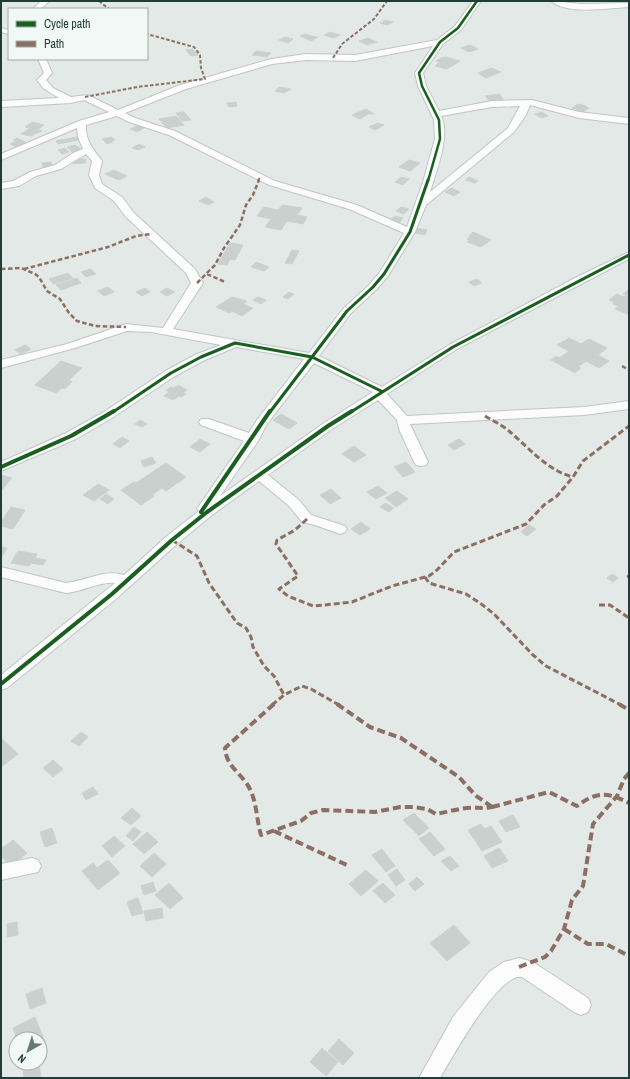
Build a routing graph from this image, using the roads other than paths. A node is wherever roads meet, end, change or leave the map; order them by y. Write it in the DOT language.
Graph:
graph roads {
  1 [pos="477,1"];
  2 [pos="555,1"];
  3 [pos="629,5"];
  4 [pos="440,42"];
  5 [pos="42,60"];
  6 [pos="71,100"];
  7 [pos="526,103"];
  8 [pos="1,104"];
  9 [pos="117,113"];
  10 [pos="436,114"];
  11 [pos="629,121"];
  12 [pos="82,123"];
  13 [pos="88,150"];
  14 [pos="1,157"];
  15 [pos="1,186"];
  16 [pos="421,204"];
  17 [pos="410,232"];
  18 [pos="629,255"];
  19 [pos="166,332"];
  20 [pos="235,343"];
  21 [pos="312,357"];
  22 [pos="1,364"];
  23 [pos="380,392"];
  24 [pos="629,405"];
  25 [pos="403,420"];
  26 [pos="206,422"];
  27 [pos="252,440"];
  28 [pos="421,462"];
  29 [pos="1,467"];
  30 [pos="259,474"];
  31 [pos="195,520"];
  32 [pos="340,529"];
  33 [pos="1,572"];
  34 [pos="127,581"];
  35 [pos="1,684"];
  36 [pos="32,866"];
  37 [pos="1,872"];
  38 [pos="581,1005"];
  39 [pos="429,1078"];
  1 -- 4 [label="street"];
  2 -- 3 [label="street"];
  4 -- 9 [label="street"];
  4 -- 10 [label="street"];
  5 -- 6 [label="street"];
  6 -- 8 [label="street"];
  6 -- 9 [label="street"];
  7 -- 10 [label="street"];
  7 -- 11 [label="street"];
  7 -- 16 [label="street"];
  9 -- 12 [label="street"];
  9 -- 17 [label="street"];
  10 -- 16 [label="street"];
  12 -- 13 [label="street"];
  12 -- 14 [label="street"];
  13 -- 15 [label="street"];
  13 -- 19 [label="street"];
  16 -- 17 [label="street"];
  17 -- 21 [label="street"];
  18 -- 23 [label="street"];
  19 -- 20 [label="street"];
  19 -- 22 [label="street"];
  20 -- 21 [label="street"];
  20 -- 29 [label="street"];
  21 -- 23 [label="street"];
  21 -- 27 [label="street"];
  23 -- 25 [label="street"];
  23 -- 30 [label="street"];
  24 -- 25 [label="street"];
  25 -- 28 [label="street"];
  26 -- 27 [label="street"];
  27 -- 31 [label="street"];
  30 -- 31 [label="street"];
  30 -- 32 [label="street"];
  31 -- 34 [label="street"];
  33 -- 34 [label="street"];
  34 -- 35 [label="street"];
  36 -- 37 [label="street"];
  38 -- 39 [label="street"];
}
